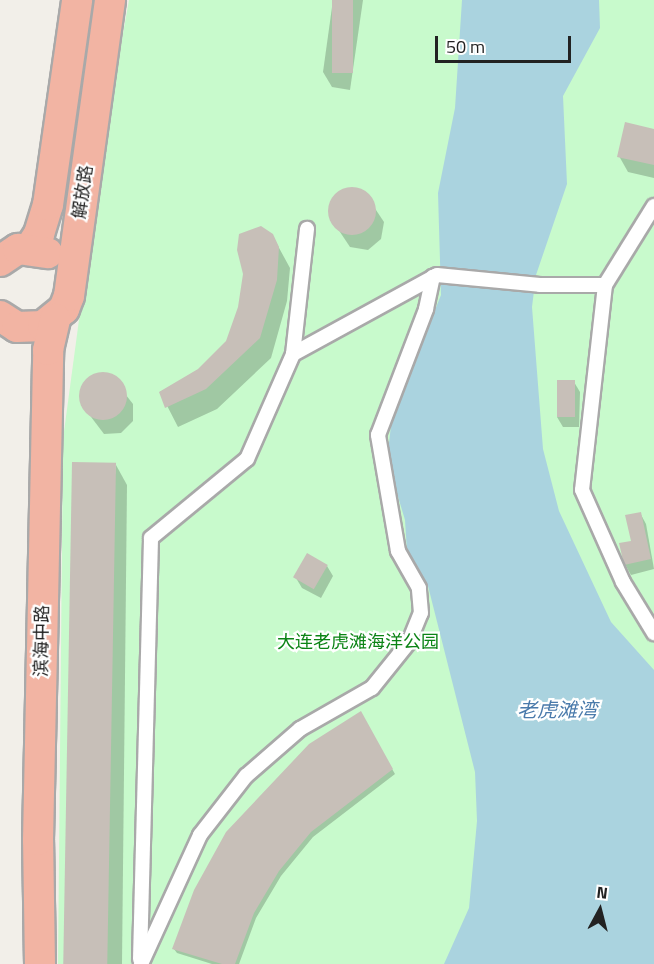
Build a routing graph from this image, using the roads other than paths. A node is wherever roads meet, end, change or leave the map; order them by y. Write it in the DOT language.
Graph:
graph roads {
  1 [pos="77,0"];
  2 [pos="110,0"];
  3 [pos="654,206"];
  4 [pos="307,229"];
  5 [pos="30,248"];
  6 [pos="0,261"];
  7 [pos="435,276"];
  8 [pos="605,285"];
  9 [pos="51,315"];
  10 [pos="0,316"];
  11 [pos="293,354"];
  12 [pos="654,633"];
  13 [pos="20,964"];
  14 [pos="40,964"];
  15 [pos="141,964"];
  1 -- 5 [label="highway, 解放路"];
  2 -- 9 [label="highway, 解放路"];
  3 -- 8 [label="street"];
  4 -- 11 [label="street"];
  5 -- 6 [label="highway"];
  5 -- 9 [label="highway, 滨海中路"];
  7 -- 8 [label="street"];
  7 -- 11 [label="street"];
  7 -- 15 [label="street"];
  8 -- 12 [label="street"];
  9 -- 10 [label="highway"];
  9 -- 13 [label="highway, 滨海中路"];
  9 -- 14 [label="highway, 滨海中路"];
  11 -- 15 [label="street"];
}
